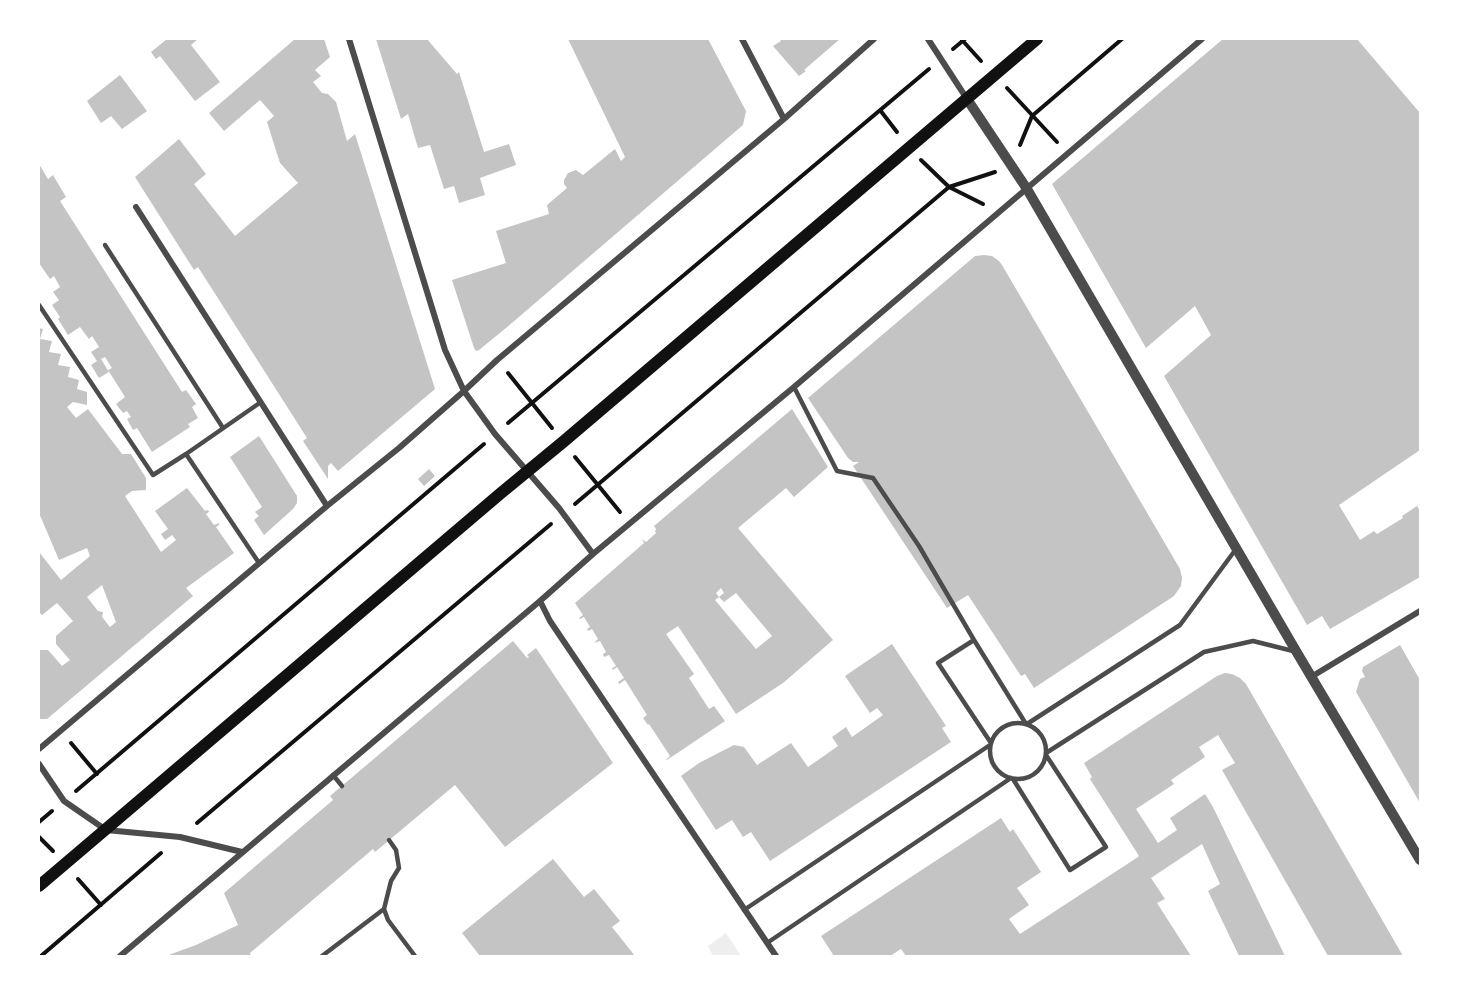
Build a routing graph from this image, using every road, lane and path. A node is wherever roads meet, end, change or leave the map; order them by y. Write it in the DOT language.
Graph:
graph roads {
  1 [pos="349,39"];
  2 [pos="742,39"];
  3 [pos="874,39"];
  4 [pos="928,39"];
  5 [pos="961,39"];
  6 [pos="1037,39"];
  7 [pos="1122,39"];
  8 [pos="1202,39"];
  9 [pos="995,75"];
  10 [pos="967,99"];
  11 [pos="880,110"];
  12 [pos="1032,116"];
  13 [pos="784,119"];
  14 [pos="909,148"];
  15 [pos="1067,154"];
  16 [pos="1011,166"];
  17 [pos="949,187"];
  18 [pos="1027,189"];
  19 [pos="136,207"];
  20 [pos="1000,212"];
  21 [pos="105,245"];
  22 [pos="39,305"];
  23 [pos="794,387"];
  24 [pos="464,391"];
  25 [pos="261,402"];
  26 [pos="223,428"];
  27 [pos="186,454"];
  28 [pos="527,471"];
  29 [pos="327,506"];
  30 [pos="564,514"];
  31 [pos="1236,549"];
  32 [pos="593,554"];
  33 [pos="259,563"];
  34 [pos="540,600"];
  35 [pos="1420,610"];
  36 [pos="974,640"];
  37 [pos="1296,651"];
  38 [pos="1311,677"];
  39 [pos="1027,724"];
  40 [pos="61,730"];
  41 [pos="991,744"];
  42 [pos="39,748"];
  43 [pos="1046,754"];
  44 [pos="39,764"];
  45 [pos="97,774"];
  46 [pos="333,776"];
  47 [pos="1012,778"];
  48 [pos="342,786"];
  49 [pos="106,830"];
  50 [pos="180,837"];
  51 [pos="389,840"];
  52 [pos="242,852"];
  53 [pos="1420,860"];
  54 [pos="39,886"];
  55 [pos="384,909"];
  56 [pos="744,910"];
  57 [pos="767,944"];
  58 [pos="41,956"];
  59 [pos="120,956"];
  60 [pos="322,956"];
  61 [pos="415,956"];
  62 [pos="776,956"];
  1 -- 24 [label="street"];
  2 -- 13 [label="street"];
  3 -- 13 [label="street"];
  4 -- 10 [label="street"];
  5 -- 9 [label="path"];
  6 -- 9 [label="main road"];
  7 -- 12 [label="path"];
  8 -- 15 [label="street"];
  9 -- 10 [label="main road"];
  9 -- 12 [label="path"];
  10 -- 14 [label="main road"];
  10 -- 16 [label="street"];
  11 -- 14 [label="path"];
  12 -- 15 [label="path"];
  12 -- 16 [label="path"];
  13 -- 24 [label="street"];
  14 -- 17 [label="path"];
  14 -- 28 [label="main road"];
  15 -- 18 [label="street"];
  16 -- 17 [label="path"];
  16 -- 18 [label="street"];
  17 -- 20 [label="path"];
  17 -- 30 [label="path"];
  18 -- 20 [label="street"];
  18 -- 31 [label="street"];
  19 -- 25 [label="street"];
  20 -- 23 [label="street"];
  21 -- 26 [label="lane"];
  22 -- 27 [label="lane"];
  23 -- 32 [label="street"];
  23 -- 36 [label="lane"];
  24 -- 28 [label="street"];
  24 -- 29 [label="street"];
  25 -- 26 [label="lane"];
  25 -- 29 [label="street"];
  26 -- 27 [label="lane"];
  27 -- 33 [label="lane"];
  28 -- 30 [label="street"];
  28 -- 49 [label="main road"];
  29 -- 33 [label="street"];
  30 -- 32 [label="street"];
  30 -- 50 [label="path"];
  31 -- 37 [label="street"];
  31 -- 39 [label="lane"];
  32 -- 34 [label="street"];
  33 -- 40 [label="street"];
  34 -- 46 [label="street"];
  34 -- 56 [label="street"];
  35 -- 38 [label="street"];
  36 -- 39 [label="lane"];
  36 -- 41 [label="lane"];
  37 -- 38 [label="street"];
  37 -- 43 [label="lane"];
  38 -- 53 [label="street"];
  39 -- 41 [label="lane"];
  39 -- 43 [label="lane"];
  40 -- 42 [label="street"];
  40 -- 45 [label="path"];
  41 -- 47 [label="lane"];
  41 -- 56 [label="lane"];
  43 -- 47 [label="lane"];
  43 -- 47 [label="lane"];
  44 -- 49 [label="street"];
  46 -- 48 [label="lane"];
  46 -- 52 [label="street"];
  47 -- 57 [label="lane"];
  49 -- 50 [label="street"];
  49 -- 54 [label="main road"];
  50 -- 52 [label="street"];
  50 -- 58 [label="path"];
  51 -- 55 [label="lane"];
  52 -- 59 [label="street"];
  55 -- 60 [label="lane"];
  55 -- 61 [label="lane"];
  56 -- 57 [label="street"];
  57 -- 62 [label="street"];
}
